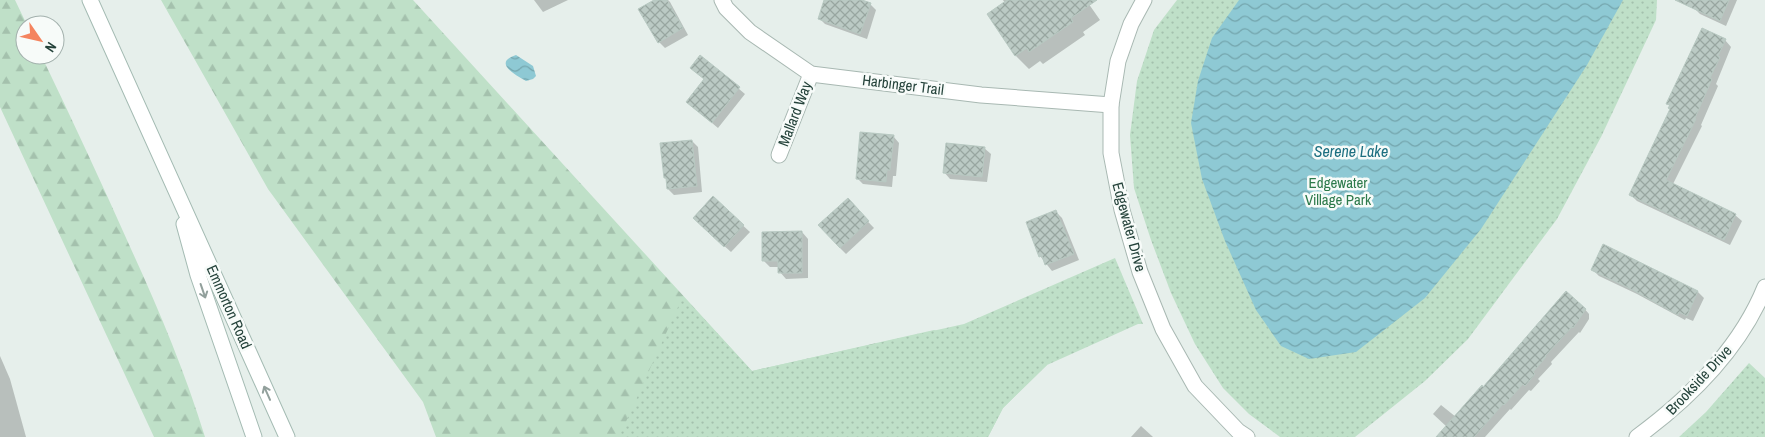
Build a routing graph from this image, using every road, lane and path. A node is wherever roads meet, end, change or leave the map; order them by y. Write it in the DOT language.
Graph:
graph roads {
  1 [pos="90,0"];
  2 [pos="722,0"];
  3 [pos="1144,0"];
  4 [pos="811,74"];
  5 [pos="1111,105"];
  6 [pos="779,155"];
  7 [pos="171,177"];
  8 [pos="1765,287"];
  9 [pos="1239,435"];
  10 [pos="254,437"];
  11 [pos="287,437"];
  12 [pos="1637,437"];
  1 -- 7 [label="street, Emmorton Road"];
  2 -- 4 [label="street, Harbinger Trail"];
  3 -- 5 [label="street, Edgewater Drive"];
  4 -- 5 [label="street, Harbinger Trail"];
  4 -- 6 [label="street, Mallard Way"];
  5 -- 9 [label="street, Edgewater Drive"];
  7 -- 10 [label="street, Emmorton Road, one-way"];
  11 -- 7 [label="street, Emmorton Road, one-way"];
  8 -- 12 [label="street, Brookside Drive"];
}
